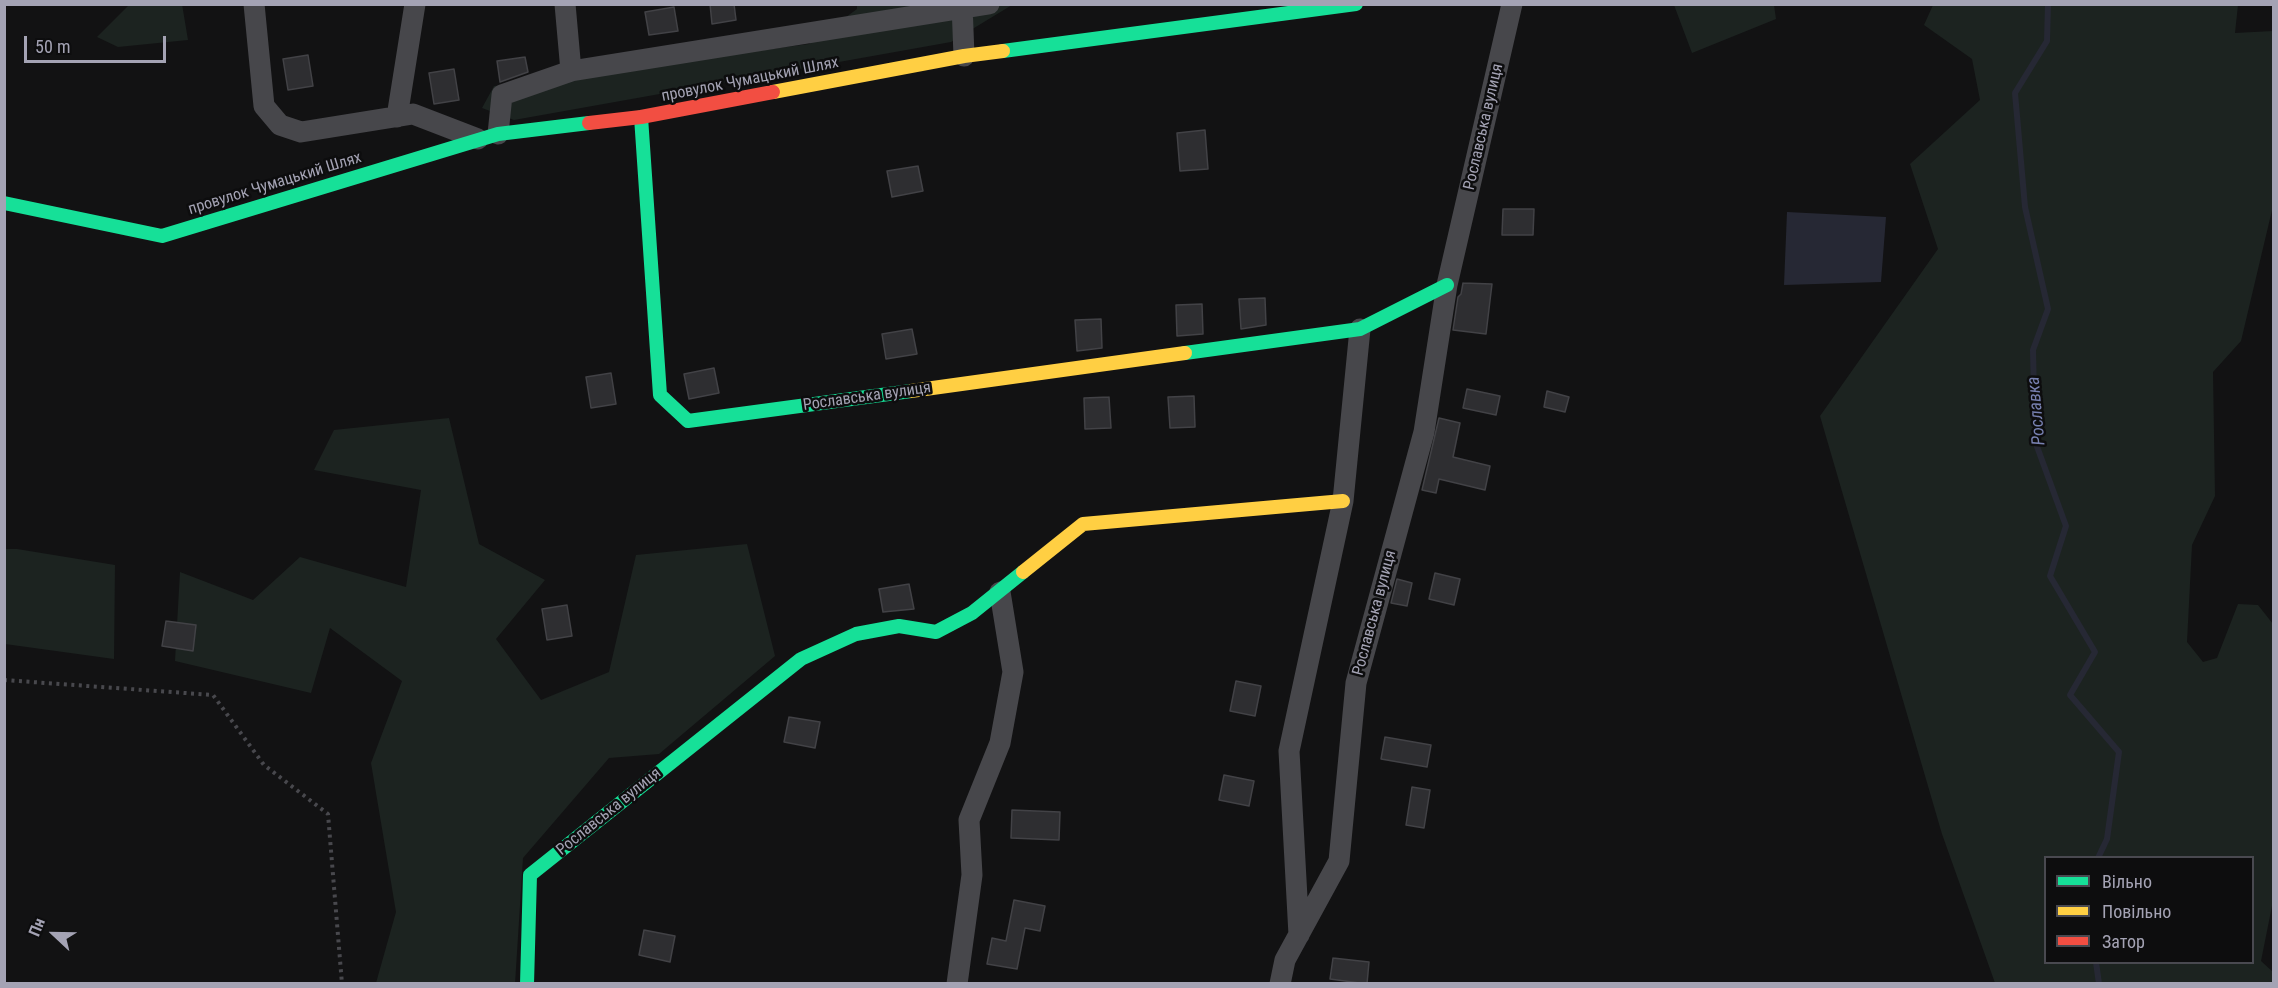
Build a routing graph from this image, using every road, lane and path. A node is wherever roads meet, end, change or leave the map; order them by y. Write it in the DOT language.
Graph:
graph roads {
  1 [pos="254,4"];
  2 [pos="416,4"];
  3 [pos="565,4"];
  4 [pos="989,4"];
  5 [pos="1356,4"];
  6 [pos="1512,4"];
  7 [pos="962,7"];
  8 [pos="964,57"];
  9 [pos="571,71"];
  10 [pos="397,117"];
  11 [pos="641,117"];
  12 [pos="488,137"];
  13 [pos="4,203"];
  14 [pos="1447,285"];
  15 [pos="1360,329"];
  16 [pos="1343,501"];
  17 [pos="1000,592"];
  18 [pos="4,680"];
  19 [pos="1299,935"];
  20 [pos="342,984"];
  21 [pos="527,984"];
  22 [pos="957,984"];
  23 [pos="1280,984"];
  1 -- 10 [label="street"];
  2 -- 10 [label="street"];
  3 -- 9 [label="street"];
  4 -- 7 [label="street"];
  5 -- 8 [label="street, провулок Чумацький Шлях"];
  6 -- 14 [label="street, Рославська вулиця"];
  7 -- 8 [label="street"];
  7 -- 9 [label="street"];
  8 -- 11 [label="street, провулок Чумацький Шлях"];
  9 -- 12 [label="street"];
  10 -- 12 [label="street"];
  11 -- 12 [label="street, провулок Чумацький Шлях"];
  11 -- 15 [label="street, Рославська вулиця"];
  12 -- 13 [label="street, провулок Чумацький Шлях"];
  14 -- 15 [label="street, Рославська вулиця"];
  14 -- 19 [label="street, Рославська вулиця"];
  15 -- 16 [label="street"];
  16 -- 17 [label="street, Рославська вулиця"];
  16 -- 19 [label="street"];
  17 -- 21 [label="street, Рославська вулиця"];
  17 -- 22 [label="street"];
  18 -- 20 [label="path"];
  19 -- 23 [label="street, Рославська вулиця"];
}
